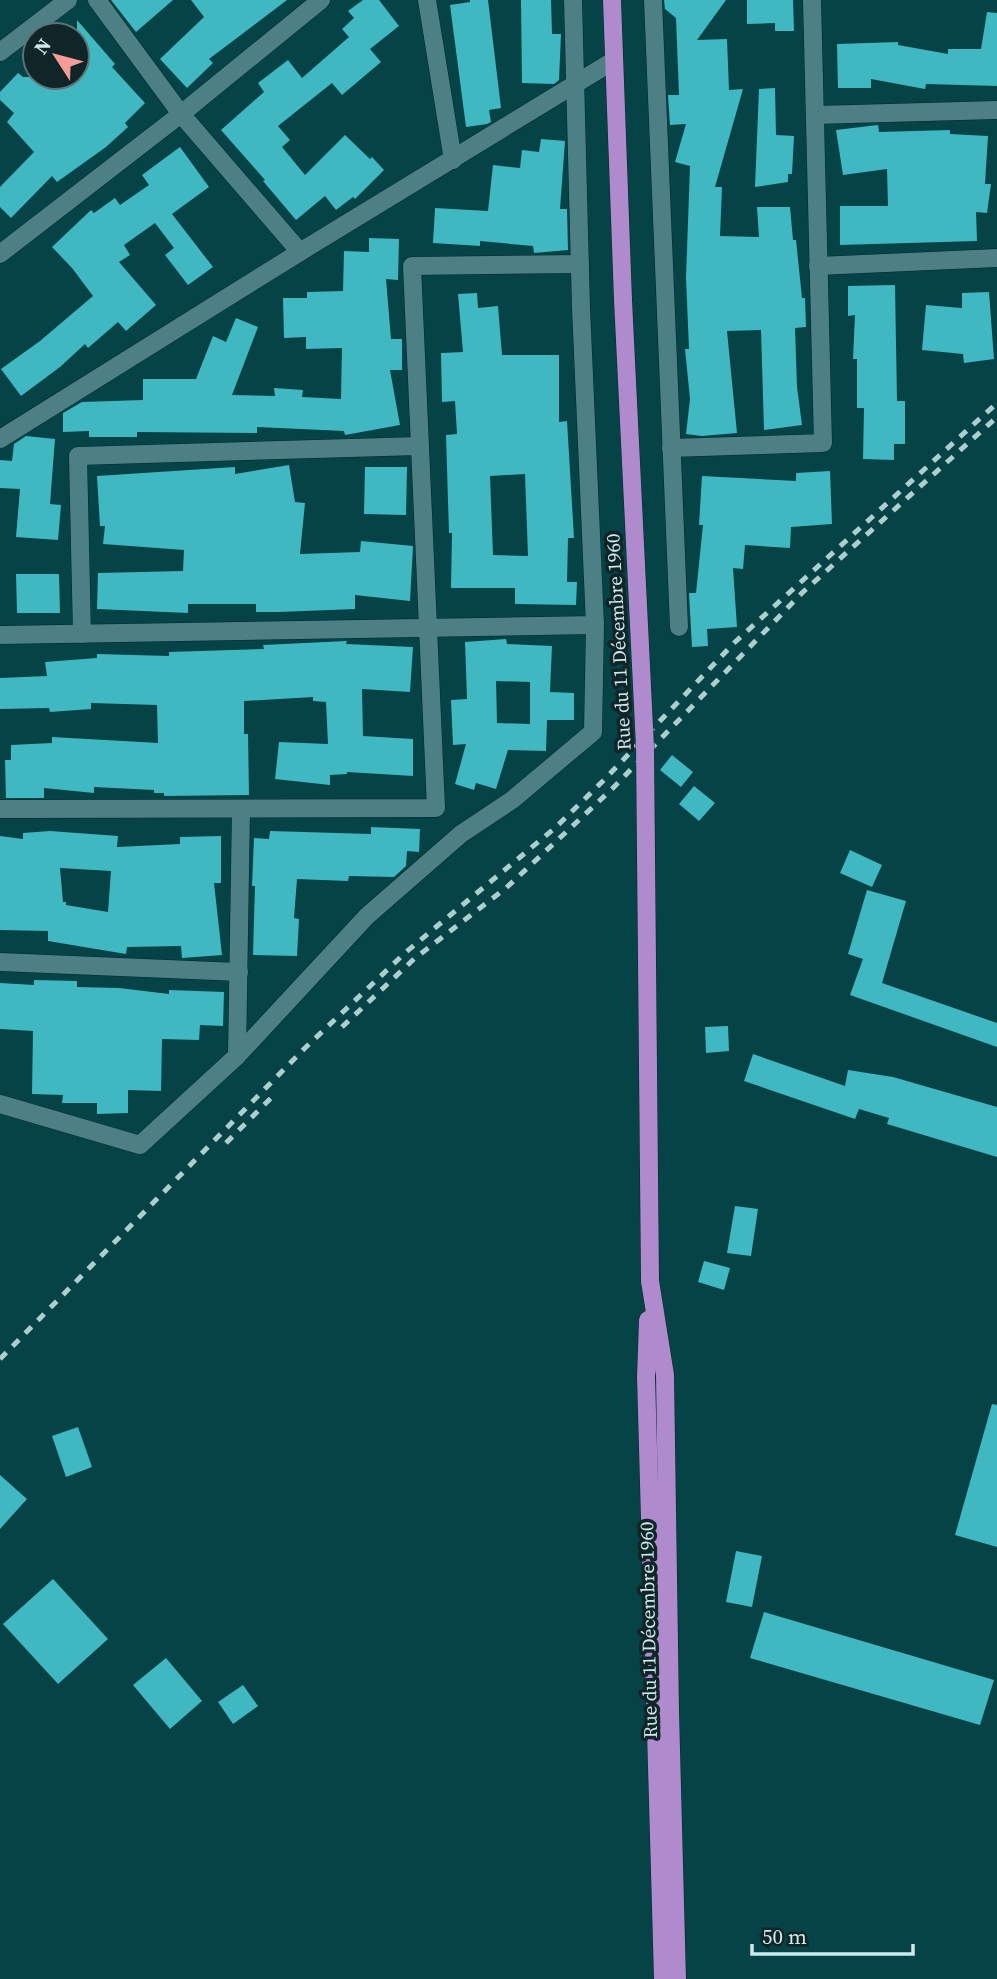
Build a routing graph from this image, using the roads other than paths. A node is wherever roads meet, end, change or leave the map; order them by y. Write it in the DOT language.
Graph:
graph roads {
  1 [pos="68,0"];
  2 [pos="97,0"];
  3 [pos="321,0"];
  4 [pos="427,0"];
  5 [pos="573,0"];
  6 [pos="612,0"];
  7 [pos="653,0"];
  8 [pos="812,0"];
  9 [pos="0,52"];
  10 [pos="613,61"];
  11 [pos="576,84"];
  12 [pos="997,110"];
  13 [pos="181,114"];
  14 [pos="815,115"];
  15 [pos="453,160"];
  16 [pos="300,252"];
  17 [pos="0,254"];
  18 [pos="997,258"];
  19 [pos="580,264"];
  20 [pos="818,266"];
  21 [pos="1,437"];
  22 [pos="419,446"];
  23 [pos="671,448"];
  24 [pos="595,625"];
  25 [pos="428,626"];
  26 [pos="678,627"];
  27 [pos="82,634"];
  28 [pos="0,635"];
  29 [pos="0,809"];
  30 [pos="241,809"];
  31 [pos="0,962"];
  32 [pos="239,972"];
  33 [pos="237,1056"];
  34 [pos="0,1104"];
  35 [pos="650,1282"];
  36 [pos="663,1979"];
  37 [pos="677,1979"];
  1 -- 9 [label="street"];
  2 -- 13 [label="street"];
  3 -- 13 [label="street"];
  4 -- 15 [label="street"];
  5 -- 11 [label="street"];
  6 -- 10 [label="main road, Rue du 11 Décembre 1960"];
  7 -- 23 [label="street"];
  8 -- 14 [label="street"];
  10 -- 11 [label="street"];
  10 -- 35 [label="main road, Rue du 11 Décembre 1960, bridge"];
  11 -- 15 [label="street"];
  11 -- 19 [label="street"];
  12 -- 14 [label="street"];
  13 -- 16 [label="street"];
  13 -- 17 [label="street"];
  14 -- 20 [label="street"];
  15 -- 16 [label="street"];
  16 -- 21 [label="street"];
  18 -- 20 [label="street"];
  19 -- 22 [label="street"];
  19 -- 24 [label="street"];
  20 -- 23 [label="street"];
  22 -- 25 [label="street"];
  22 -- 27 [label="street"];
  23 -- 26 [label="street"];
  24 -- 25 [label="street"];
  24 -- 33 [label="street"];
  25 -- 27 [label="street"];
  25 -- 30 [label="street"];
  27 -- 28 [label="street"];
  29 -- 30 [label="street"];
  30 -- 32 [label="street"];
  31 -- 32 [label="street"];
  32 -- 33 [label="street"];
  33 -- 34 [label="street"];
  35 -- 36 [label="main road, Rue du 11 Décembre 1960"];
  35 -- 37 [label="main road, Rue du 11 Décembre 1960"];
}
